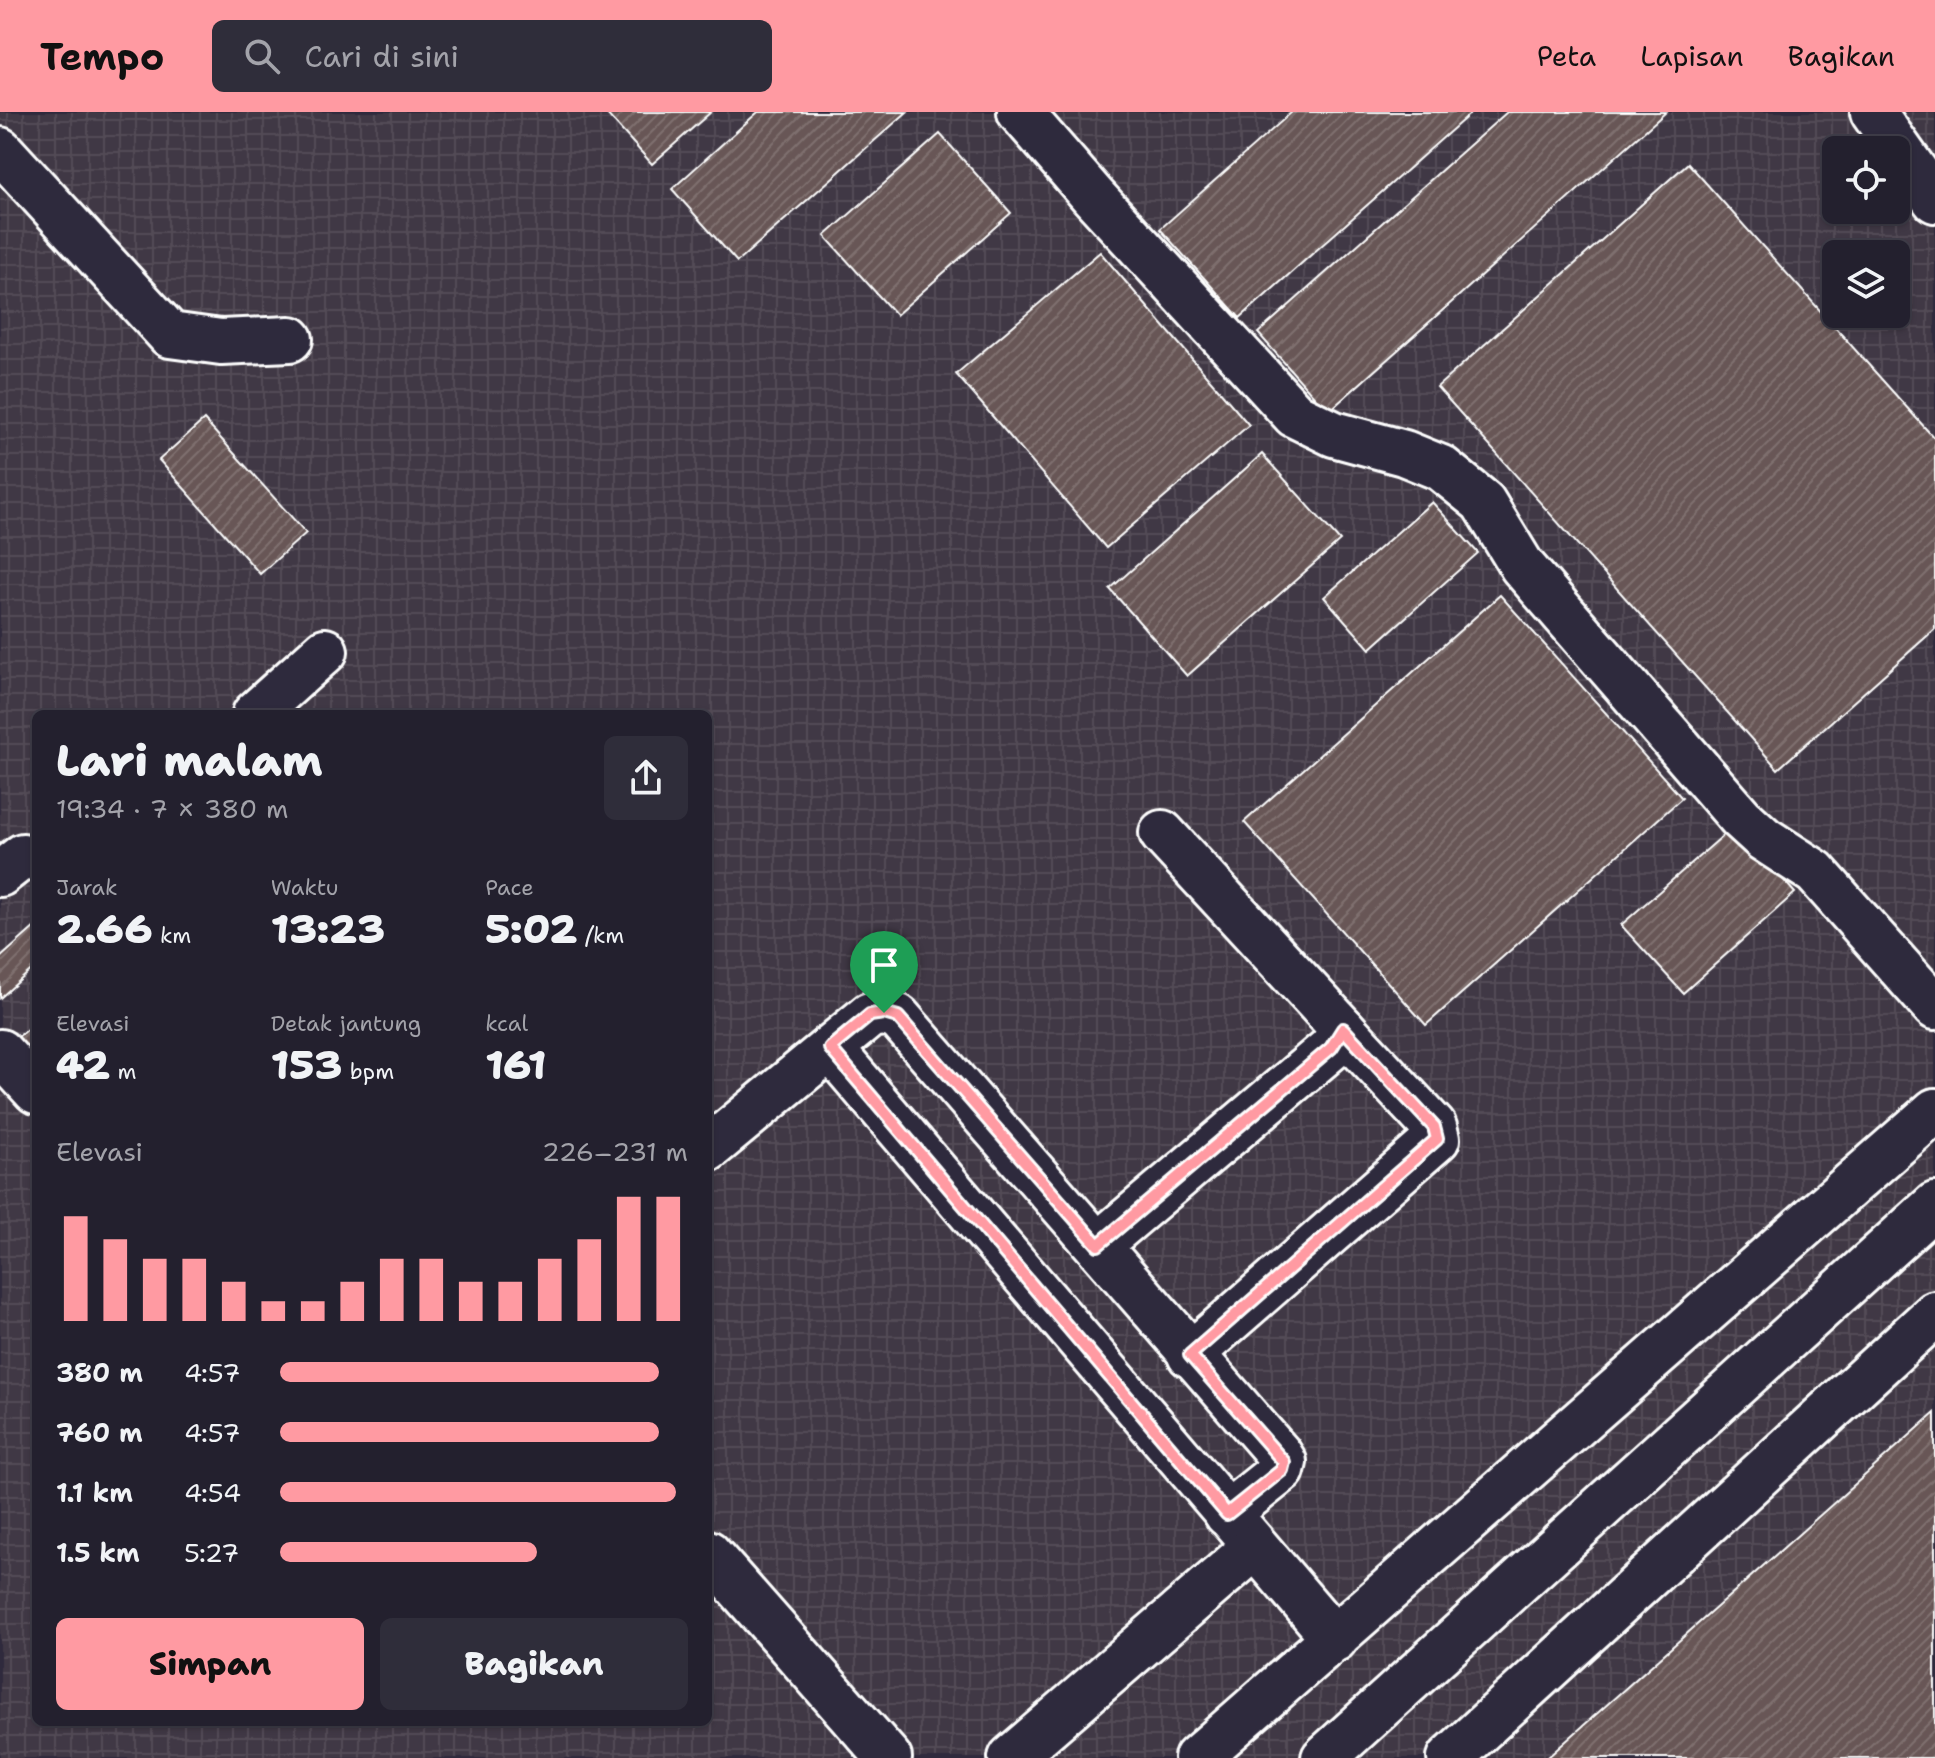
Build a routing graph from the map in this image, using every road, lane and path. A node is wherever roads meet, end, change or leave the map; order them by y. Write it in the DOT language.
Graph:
graph roads {
  1 [pos="1020,112"];
  2 [pos="1873,112"];
  3 [pos="0,150"];
  4 [pos="1935,200"];
  5 [pos="290,339"];
  6 [pos="325,651"];
  7 [pos="259,710"];
  8 [pos="1162,833"];
  9 [pos="1935,1007"];
  10 [pos="1343,1029"];
  11 [pos="830,1048"];
  12 [pos="0,1052"];
  13 [pos="32,1087"];
  14 [pos="1935,1111"];
  15 [pos="712,1146"];
  16 [pos="1935,1205"];
  17 [pos="1098,1245"];
  18 [pos="1935,1314"];
  19 [pos="1190,1355"];
  20 [pos="1227,1514"];
  21 [pos="1255,1547"];
  22 [pos="712,1558"];
  23 [pos="1335,1639"];
  24 [pos="1342,1752"];
  25 [pos="889,1758"];
  26 [pos="1011,1758"];
  27 [pos="1197,1758"];
  28 [pos="1450,1758"];
  1 -- 9 [label="lane"];
  2 -- 4 [label="lane"];
  3 -- 5 [label="lane"];
  6 -- 7 [label="lane"];
  8 -- 10 [label="lane"];
  10 -- 17 [label="lane"];
  10 -- 19 [label="lane"];
  11 -- 15 [label="lane"];
  11 -- 17 [label="lane"];
  11 -- 20 [label="lane"];
  12 -- 13 [label="lane"];
  14 -- 23 [label="lane"];
  16 -- 24 [label="lane"];
  17 -- 19 [label="lane"];
  18 -- 28 [label="lane"];
  19 -- 20 [label="lane"];
  20 -- 21 [label="lane"];
  21 -- 23 [label="lane"];
  21 -- 26 [label="lane"];
  22 -- 25 [label="lane"];
  23 -- 27 [label="lane"];
}
